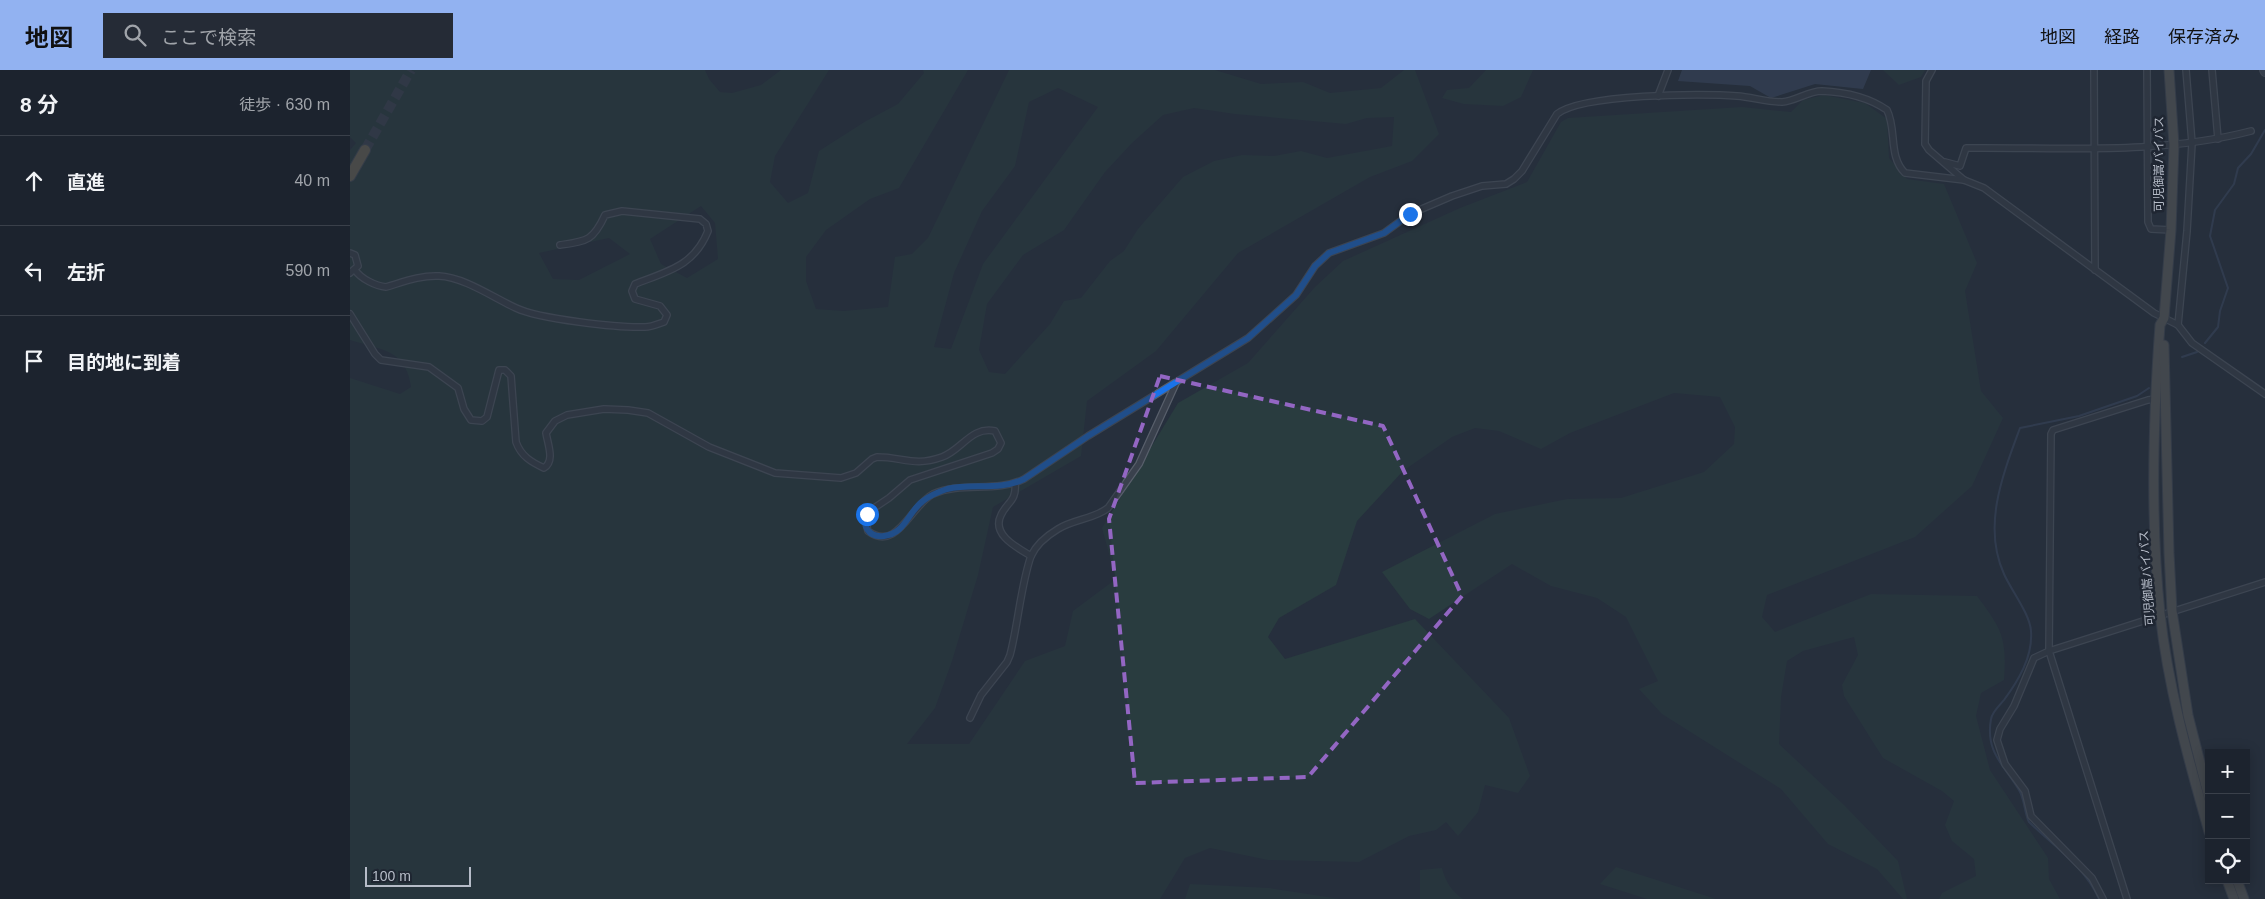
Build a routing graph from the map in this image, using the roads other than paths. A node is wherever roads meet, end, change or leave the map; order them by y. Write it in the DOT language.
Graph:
graph roads {
  1 [pos="1668,70"];
  2 [pos="1932,70"];
  3 [pos="2094,70"];
  4 [pos="2147,70"];
  5 [pos="2169,70"];
  6 [pos="2186,70"];
  7 [pos="2212,70"];
  8 [pos="1658,96"];
  9 [pos="2251,130"];
  10 [pos="2218,139"];
  11 [pos="2192,143"];
  12 [pos="2174,145"];
  13 [pos="2148,146"];
  14 [pos="2095,147"];
  15 [pos="1945,162"];
  16 [pos="350,164"];
  17 [pos="350,176"];
  18 [pos="1964,180"];
  19 [pos="2171,230"];
  20 [pos="560,246"];
  21 [pos="350,253"];
  22 [pos="2095,270"];
  23 [pos="352,272"];
  24 [pos="350,314"];
  25 [pos="2164,318"];
  26 [pos="2178,325"];
  27 [pos="1176,383"];
  28 [pos="2265,394"];
  29 [pos="2155,400"];
  30 [pos="1015,483"];
  31 [pos="1031,556"];
  32 [pos="2265,582"];
  33 [pos="2172,611"];
  34 [pos="2160,615"];
  35 [pos="2048,651"];
  36 [pos="970,718"];
  37 [pos="2208,794"];
  38 [pos="2205,818"];
  39 [pos="2228,884"];
  40 [pos="2238,884"];
  41 [pos="2103,899"];
  42 [pos="2126,899"];
  43 [pos="2234,899"];
  44 [pos="2244,899"];
  1 -- 8 [label="street"];
  2 -- 15 [label="street"];
  3 -- 14 [label="street"];
  4 -- 13 [label="street"];
  5 -- 12 [label="highway, 可児御嵩バイパス"];
  6 -- 11 [label="street"];
  7 -- 10 [label="street"];
  8 -- 18 [label="street"];
  8 -- 27 [label="street"];
  9 -- 10 [label="street"];
  10 -- 11 [label="street"];
  11 -- 12 [label="street"];
  11 -- 26 [label="street"];
  12 -- 13 [label="street"];
  12 -- 19 [label="highway, 可児御嵩バイパス"];
  13 -- 14 [label="street"];
  13 -- 19 [label="street"];
  14 -- 15 [label="street"];
  14 -- 22 [label="street"];
  15 -- 18 [label="street"];
  16 -- 17 [label="highway"];
  18 -- 22 [label="street"];
  19 -- 25 [label="highway, 可児御嵩バイパス"];
  20 -- 23 [label="street"];
  21 -- 23 [label="street"];
  22 -- 25 [label="street"];
  24 -- 30 [label="street"];
  25 -- 26 [label="street"];
  25 -- 29 [label="highway, 可児御嵩バイパス"];
  25 -- 33 [label="highway, 可児御嵩バイパス"];
  26 -- 28 [label="street"];
  27 -- 30 [label="street"];
  27 -- 31 [label="street"];
  29 -- 34 [label="highway, 可児御嵩バイパス"];
  29 -- 35 [label="street"];
  30 -- 31 [label="street"];
  31 -- 36 [label="street"];
  32 -- 33 [label="street"];
  33 -- 34 [label="street"];
  33 -- 37 [label="highway, 可児御嵩バイパス"];
  34 -- 35 [label="street"];
  34 -- 38 [label="highway, 可児御嵩バイパス"];
  35 -- 41 [label="street"];
  35 -- 42 [label="street"];
  39 -- 43 [label="highway"];
  40 -- 44 [label="highway"];
}
